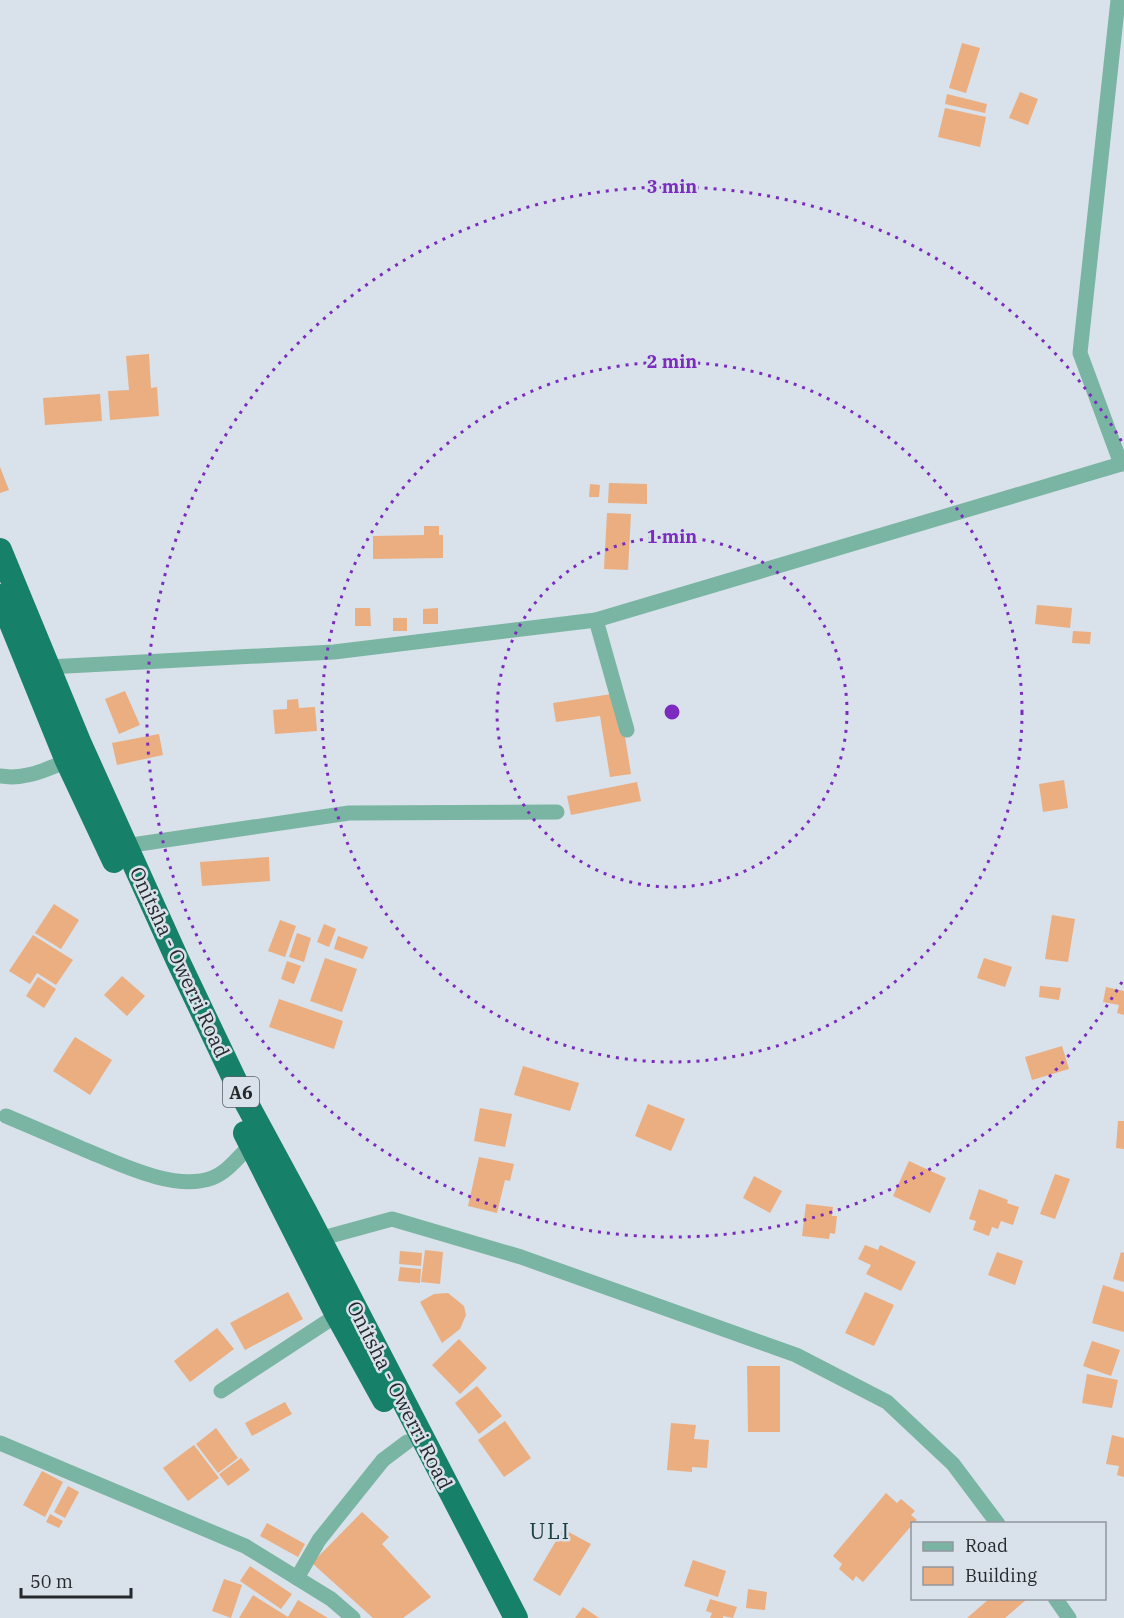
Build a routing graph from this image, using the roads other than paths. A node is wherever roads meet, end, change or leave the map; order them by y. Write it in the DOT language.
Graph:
graph roads {
  1 [pos="1118,0"];
  2 [pos="1122,464"];
  3 [pos="0,550"];
  4 [pos="0,596"];
  5 [pos="596,620"];
  6 [pos="48,667"];
  7 [pos="627,730"];
  8 [pos="67,761"];
  9 [pos="0,776"];
  10 [pos="557,812"];
  11 [pos="125,846"];
  12 [pos="6,1116"];
  13 [pos="251,1145"];
  14 [pos="319,1239"];
  15 [pos="337,1315"];
  16 [pos="221,1391"];
  17 [pos="407,1442"];
  18 [pos="0,1443"];
  19 [pos="996,1522"];
  20 [pos="297,1578"];
  21 [pos="1055,1600"];
  22 [pos="353,1618"];
  23 [pos="499,1618"];
  24 [pos="516,1618"];
  25 [pos="1069,1618"];
  1 -- 2 [label="street"];
  2 -- 5 [label="street"];
  3 -- 6 [label="highway, Onitsha - Owerri Road / A6"];
  4 -- 8 [label="highway, Onitsha - Owerri Road / A6"];
  5 -- 6 [label="street"];
  5 -- 7 [label="street"];
  6 -- 11 [label="highway, Onitsha - Owerri Road / A6"];
  8 -- 9 [label="street"];
  8 -- 13 [label="highway, Onitsha - Owerri Road / A6"];
  10 -- 11 [label="street"];
  11 -- 14 [label="highway, Onitsha - Owerri Road / A6"];
  12 -- 13 [label="street"];
  13 -- 15 [label="highway, Onitsha - Owerri Road / A6"];
  14 -- 19 [label="street"];
  14 -- 24 [label="highway, Onitsha - Owerri Road / A6"];
  15 -- 16 [label="street"];
  15 -- 17 [label="highway, Onitsha - Owerri Road / A6"];
  17 -- 20 [label="street"];
  17 -- 23 [label="highway, Onitsha - Owerri Road / A6"];
  18 -- 20 [label="street"];
  20 -- 22 [label="street"];
  21 -- 25 [label="street"];
}
